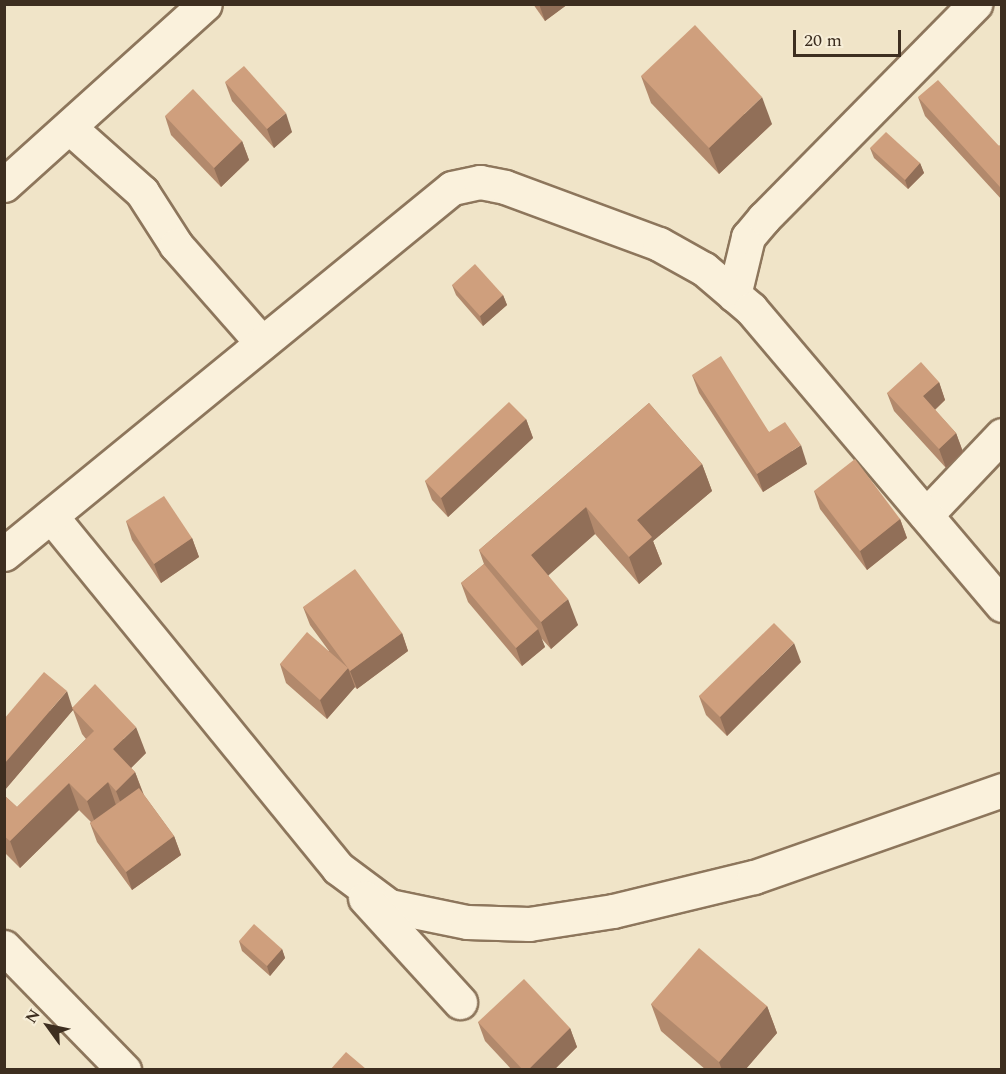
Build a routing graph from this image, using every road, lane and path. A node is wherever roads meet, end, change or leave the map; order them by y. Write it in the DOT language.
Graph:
graph roads {
  1 [pos="205,4"];
  2 [pos="975,4"];
  3 [pos="69,128"];
  4 [pos="4,185"];
  5 [pos="734,294"];
  6 [pos="262,343"];
  7 [pos="1002,435"];
  8 [pos="926,515"];
  9 [pos="51,516"];
  10 [pos="4,554"];
  11 [pos="1002,605"];
  12 [pos="1002,790"];
  13 [pos="338,868"];
  14 [pos="4,947"];
  15 [pos="460,1002"];
  16 [pos="124,1070"];
  1 -- 3 [label="street"];
  2 -- 5 [label="street"];
  3 -- 4 [label="street"];
  3 -- 6 [label="street"];
  5 -- 6 [label="street"];
  5 -- 8 [label="street"];
  6 -- 9 [label="street"];
  7 -- 8 [label="street"];
  8 -- 11 [label="street"];
  9 -- 10 [label="street"];
  9 -- 13 [label="street"];
  12 -- 13 [label="street"];
  13 -- 15 [label="street"];
  14 -- 16 [label="street"];
}
